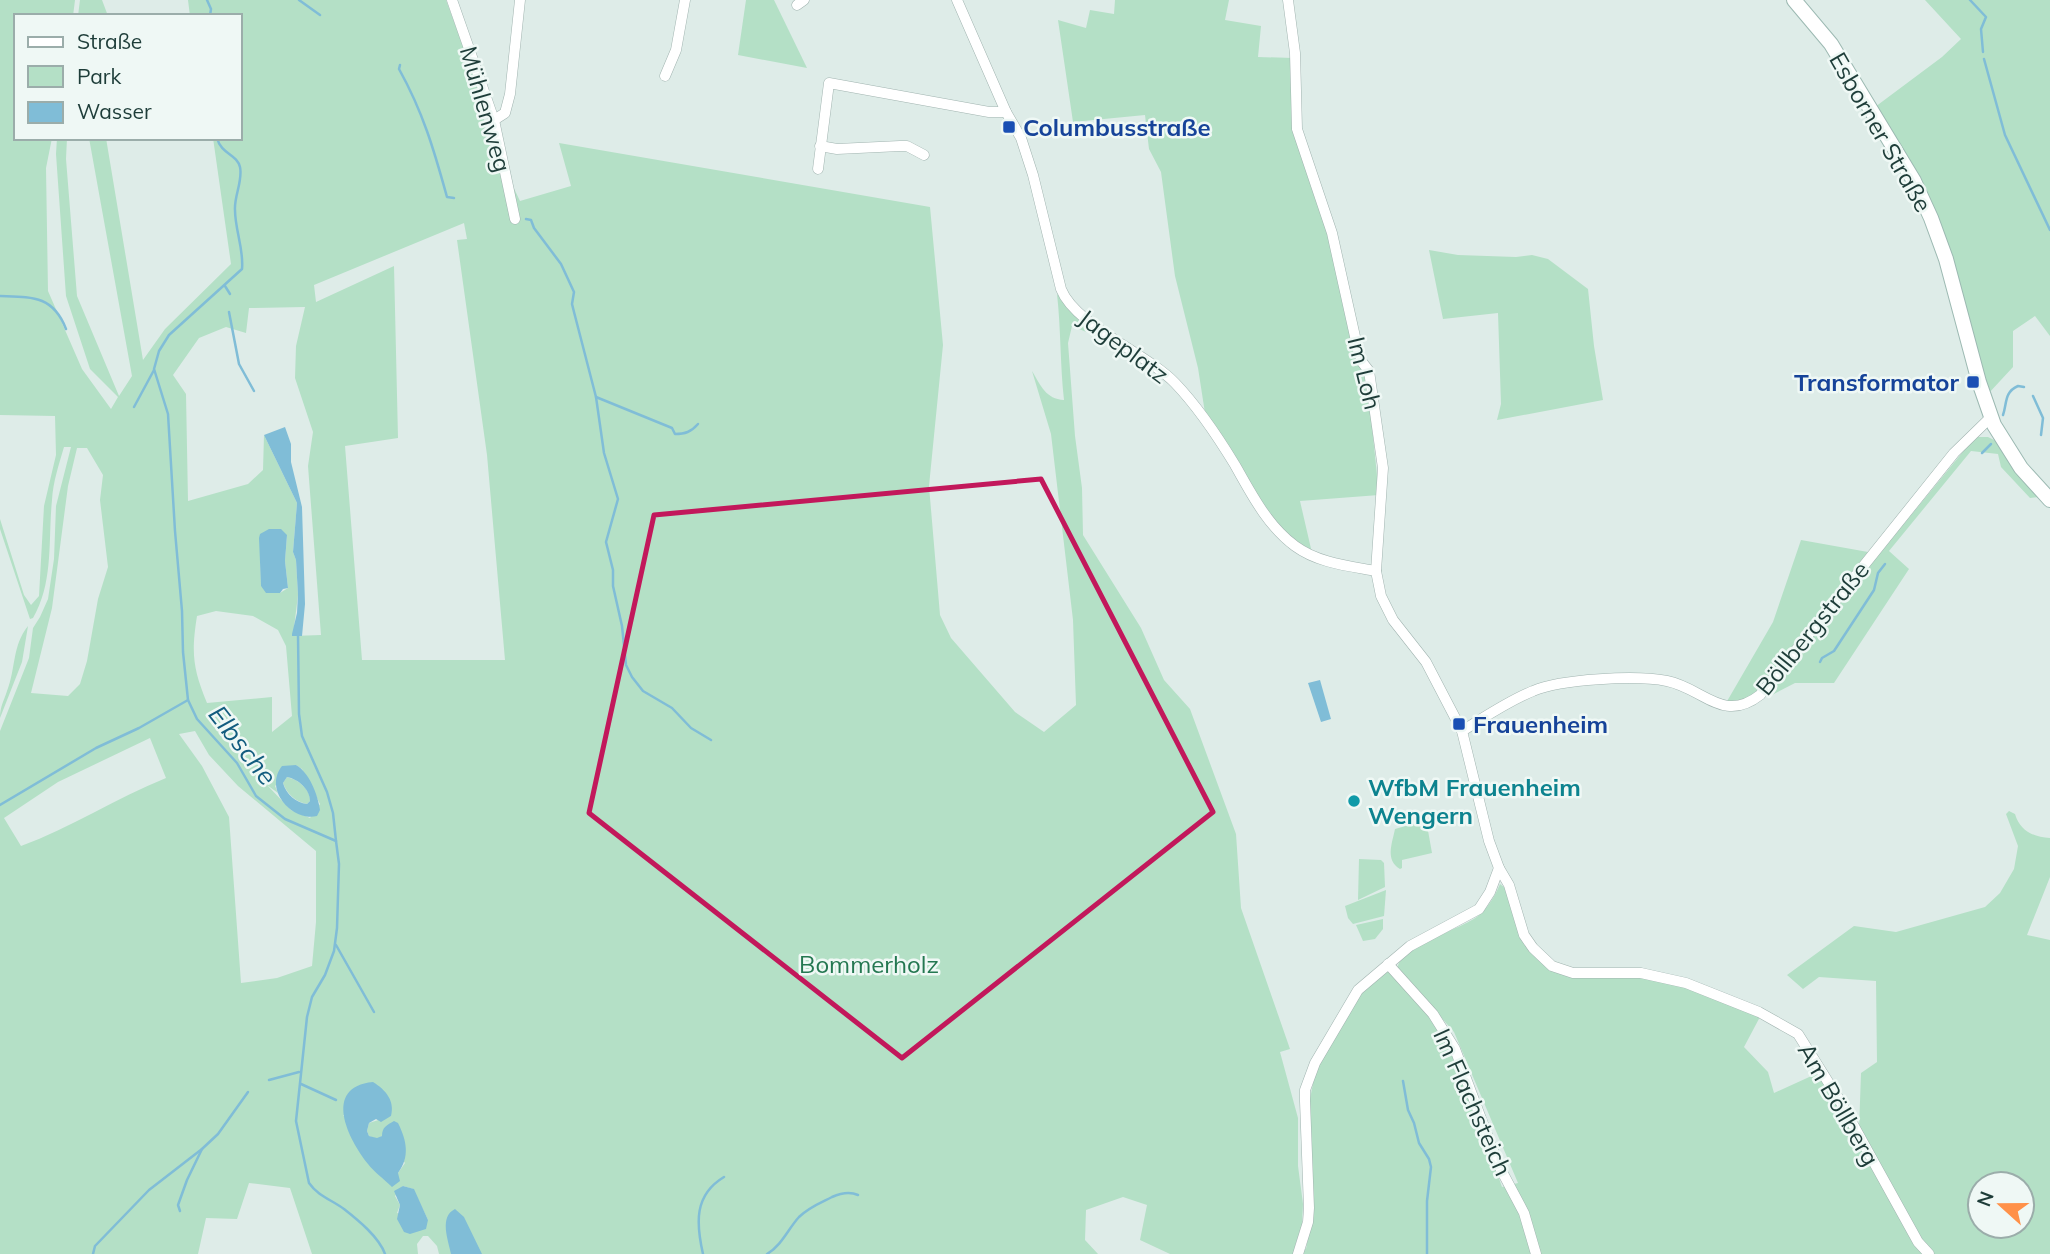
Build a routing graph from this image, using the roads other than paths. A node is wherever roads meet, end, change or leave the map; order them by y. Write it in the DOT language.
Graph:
graph roads {
  1 [pos="452,0"];
  2 [pos="520,0"];
  3 [pos="685,0"];
  4 [pos="957,0"];
  5 [pos="1288,0"];
  6 [pos="1794,0"];
  7 [pos="665,76"];
  8 [pos="1006,112"];
  9 [pos="494,120"];
  10 [pos="820,146"];
  11 [pos="924,155"];
  12 [pos="818,169"];
  13 [pos="515,219"];
  14 [pos="1991,417"];
  15 [pos="2050,500"];
  16 [pos="1376,571"];
  17 [pos="1462,731"];
  18 [pos="1499,868"];
  19 [pos="1388,964"];
  20 [pos="1298,1254"];
  21 [pos="1536,1254"];
  22 [pos="1929,1254"];
  1 -- 9 [label="street, Mühlenweg"];
  2 -- 9 [label="street"];
  3 -- 7 [label="street"];
  4 -- 8 [label="street, Jageplatz"];
  5 -- 16 [label="street, Im Loh"];
  6 -- 14 [label="main road, Esborner Straße"];
  8 -- 10 [label="street"];
  8 -- 16 [label="street, Jageplatz"];
  9 -- 13 [label="street, Mühlenweg"];
  10 -- 11 [label="street"];
  10 -- 12 [label="street"];
  14 -- 15 [label="main road, Esborner Straße"];
  14 -- 17 [label="street, Böllbergstraße"];
  16 -- 17 [label="street, Im Loh"];
  17 -- 18 [label="street, Am Böllberg"];
  18 -- 19 [label="street"];
  18 -- 22 [label="street, Am Böllberg"];
  19 -- 20 [label="street"];
  19 -- 21 [label="street, Im Flachsteich"];
}
